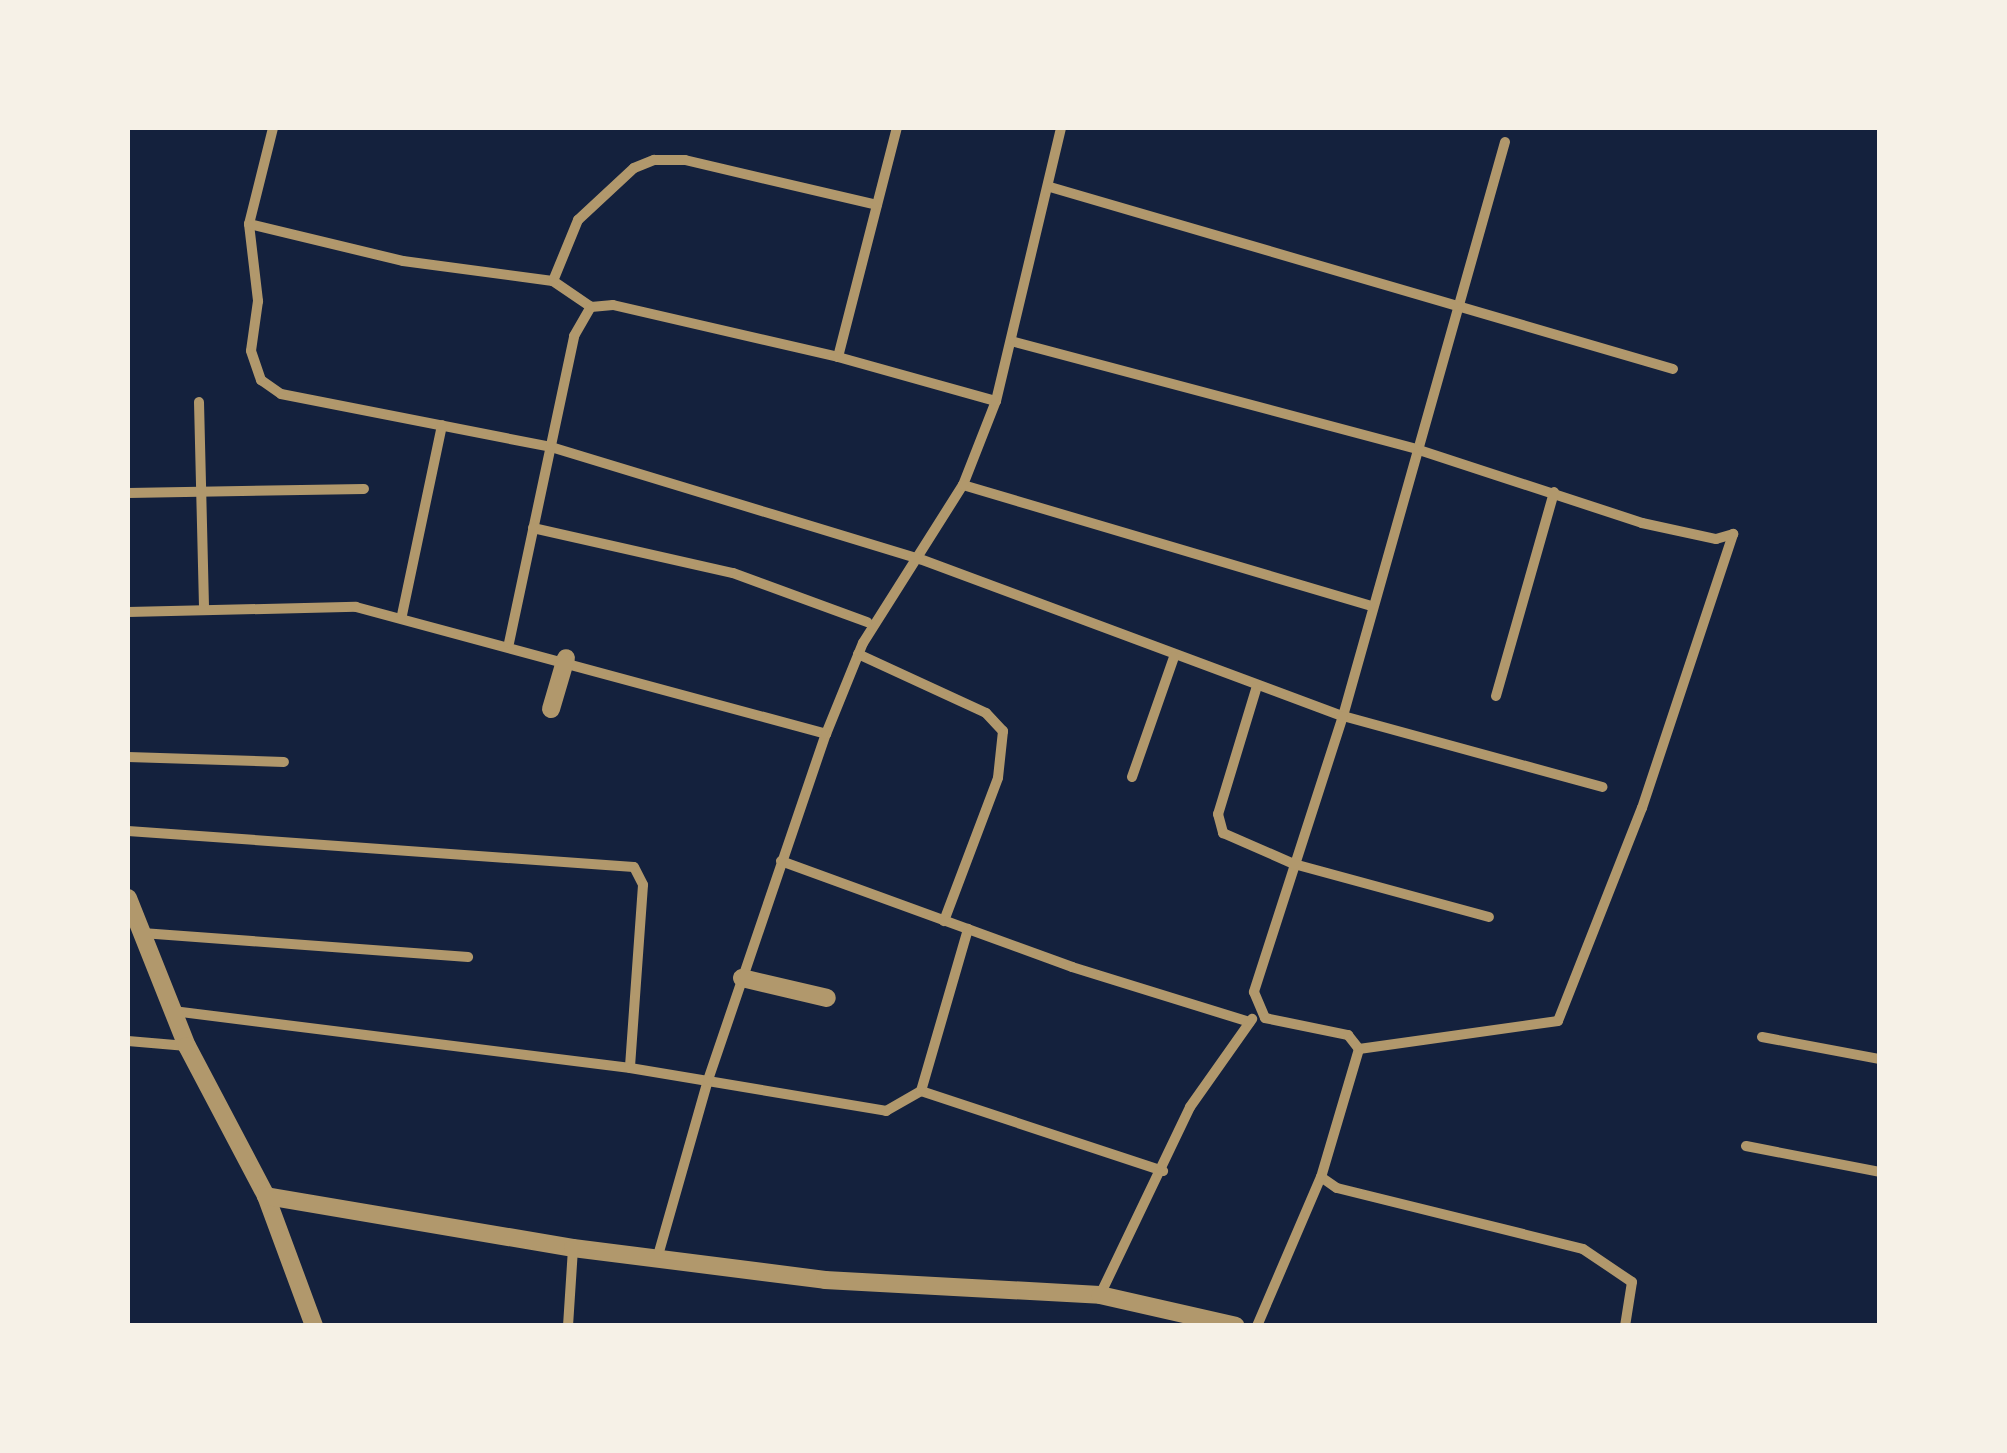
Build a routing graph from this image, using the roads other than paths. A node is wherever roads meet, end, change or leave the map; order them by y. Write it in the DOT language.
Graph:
graph roads {
  1 [pos="272,128"];
  2 [pos="897,128"];
  3 [pos="1062,128"];
  4 [pos="1504,142"];
  5 [pos="1050,187"];
  6 [pos="877,205"];
  7 [pos="249,224"];
  8 [pos="552,281"];
  9 [pos="1460,304"];
  10 [pos="590,307"];
  11 [pos="1012,340"];
  12 [pos="838,357"];
  13 [pos="1672,369"];
  14 [pos="996,401"];
  15 [pos="200,402"];
  16 [pos="442,425"];
  17 [pos="550,447"];
  18 [pos="1416,450"];
  19 [pos="963,485"];
  20 [pos="364,488"];
  21 [pos="201,490"];
  22 [pos="1554,492"];
  23 [pos="128,493"];
  24 [pos="533,528"];
  25 [pos="920,559"];
  26 [pos="1371,606"];
  27 [pos="204,608"];
  28 [pos="128,612"];
  29 [pos="402,615"];
  30 [pos="867,622"];
  31 [pos="509,643"];
  32 [pos="858,654"];
  33 [pos="566,658"];
  34 [pos="1174,658"];
  35 [pos="1257,686"];
  36 [pos="1496,696"];
  37 [pos="551,709"];
  38 [pos="1343,716"];
  39 [pos="826,734"];
  40 [pos="128,756"];
  41 [pos="284,762"];
  42 [pos="1132,777"];
  43 [pos="1602,787"];
  44 [pos="128,831"];
  45 [pos="781,861"];
  46 [pos="1294,864"];
  47 [pos="128,898"];
  48 [pos="1489,917"];
  49 [pos="944,920"];
  50 [pos="968,929"];
  51 [pos="142,933"];
  52 [pos="468,956"];
  53 [pos="742,978"];
  54 [pos="827,998"];
  55 [pos="1258,1010"];
  56 [pos="173,1011"];
  57 [pos="1250,1022"];
  58 [pos="1762,1037"];
  59 [pos="128,1041"];
  60 [pos="187,1046"];
  61 [pos="1359,1049"];
  62 [pos="1880,1059"];
  63 [pos="630,1068"];
  64 [pos="708,1080"];
  65 [pos="921,1091"];
  66 [pos="1746,1146"];
  67 [pos="1163,1171"];
  68 [pos="1880,1172"];
  69 [pos="1321,1177"];
  70 [pos="266,1196"];
  71 [pos="572,1248"];
  72 [pos="657,1259"];
  73 [pos="1100,1295"];
  74 [pos="1197,1321"];
  75 [pos="314,1326"];
  76 [pos="568,1326"];
  77 [pos="1236,1326"];
  78 [pos="1257,1326"];
  79 [pos="1625,1326"];
  1 -- 7 [label="street"];
  2 -- 6 [label="street"];
  3 -- 5 [label="street"];
  4 -- 9 [label="street"];
  5 -- 9 [label="street"];
  5 -- 11 [label="street"];
  6 -- 8 [label="street"];
  6 -- 12 [label="street"];
  7 -- 8 [label="street"];
  7 -- 16 [label="street"];
  8 -- 10 [label="street"];
  9 -- 13 [label="street"];
  9 -- 18 [label="street"];
  10 -- 12 [label="street"];
  10 -- 17 [label="street"];
  11 -- 14 [label="street"];
  11 -- 18 [label="street"];
  12 -- 14 [label="street"];
  14 -- 19 [label="street"];
  15 -- 21 [label="street"];
  16 -- 17 [label="street"];
  16 -- 29 [label="street"];
  17 -- 24 [label="street"];
  17 -- 25 [label="street"];
  18 -- 22 [label="street"];
  18 -- 26 [label="street"];
  19 -- 25 [label="street"];
  19 -- 26 [label="street"];
  20 -- 21 [label="street"];
  21 -- 23 [label="street"];
  21 -- 27 [label="street"];
  22 -- 36 [label="street"];
  22 -- 61 [label="street"];
  24 -- 30 [label="street"];
  24 -- 31 [label="street"];
  25 -- 32 [label="street"];
  25 -- 34 [label="street"];
  26 -- 38 [label="street"];
  27 -- 28 [label="street"];
  27 -- 29 [label="street"];
  29 -- 31 [label="street"];
  31 -- 33 [label="street"];
  32 -- 39 [label="street"];
  32 -- 49 [label="street"];
  33 -- 37 [label="street"];
  33 -- 39 [label="street"];
  34 -- 35 [label="street"];
  34 -- 42 [label="street"];
  35 -- 38 [label="street"];
  35 -- 46 [label="street"];
  38 -- 43 [label="street"];
  38 -- 46 [label="street"];
  39 -- 45 [label="street"];
  40 -- 41 [label="street"];
  44 -- 63 [label="street"];
  45 -- 49 [label="street"];
  45 -- 53 [label="street"];
  46 -- 48 [label="street"];
  46 -- 55 [label="street"];
  47 -- 51 [label="street"];
  49 -- 50 [label="street"];
  50 -- 57 [label="street"];
  50 -- 65 [label="street"];
  51 -- 52 [label="street"];
  51 -- 56 [label="street"];
  53 -- 54 [label="street"];
  53 -- 64 [label="street"];
  55 -- 57 [label="street"];
  55 -- 61 [label="street"];
  56 -- 60 [label="street"];
  56 -- 63 [label="street"];
  57 -- 67 [label="street"];
  58 -- 62 [label="street"];
  59 -- 60 [label="street"];
  60 -- 70 [label="street"];
  61 -- 69 [label="street"];
  63 -- 64 [label="street"];
  64 -- 65 [label="street"];
  64 -- 72 [label="street"];
  65 -- 67 [label="street"];
  66 -- 68 [label="street"];
  67 -- 73 [label="street"];
  69 -- 78 [label="street"];
  69 -- 79 [label="street"];
  70 -- 71 [label="street"];
  70 -- 75 [label="street"];
  71 -- 72 [label="street"];
  71 -- 76 [label="street"];
  72 -- 73 [label="street"];
  73 -- 74 [label="street"];
  74 -- 77 [label="street"];
}
